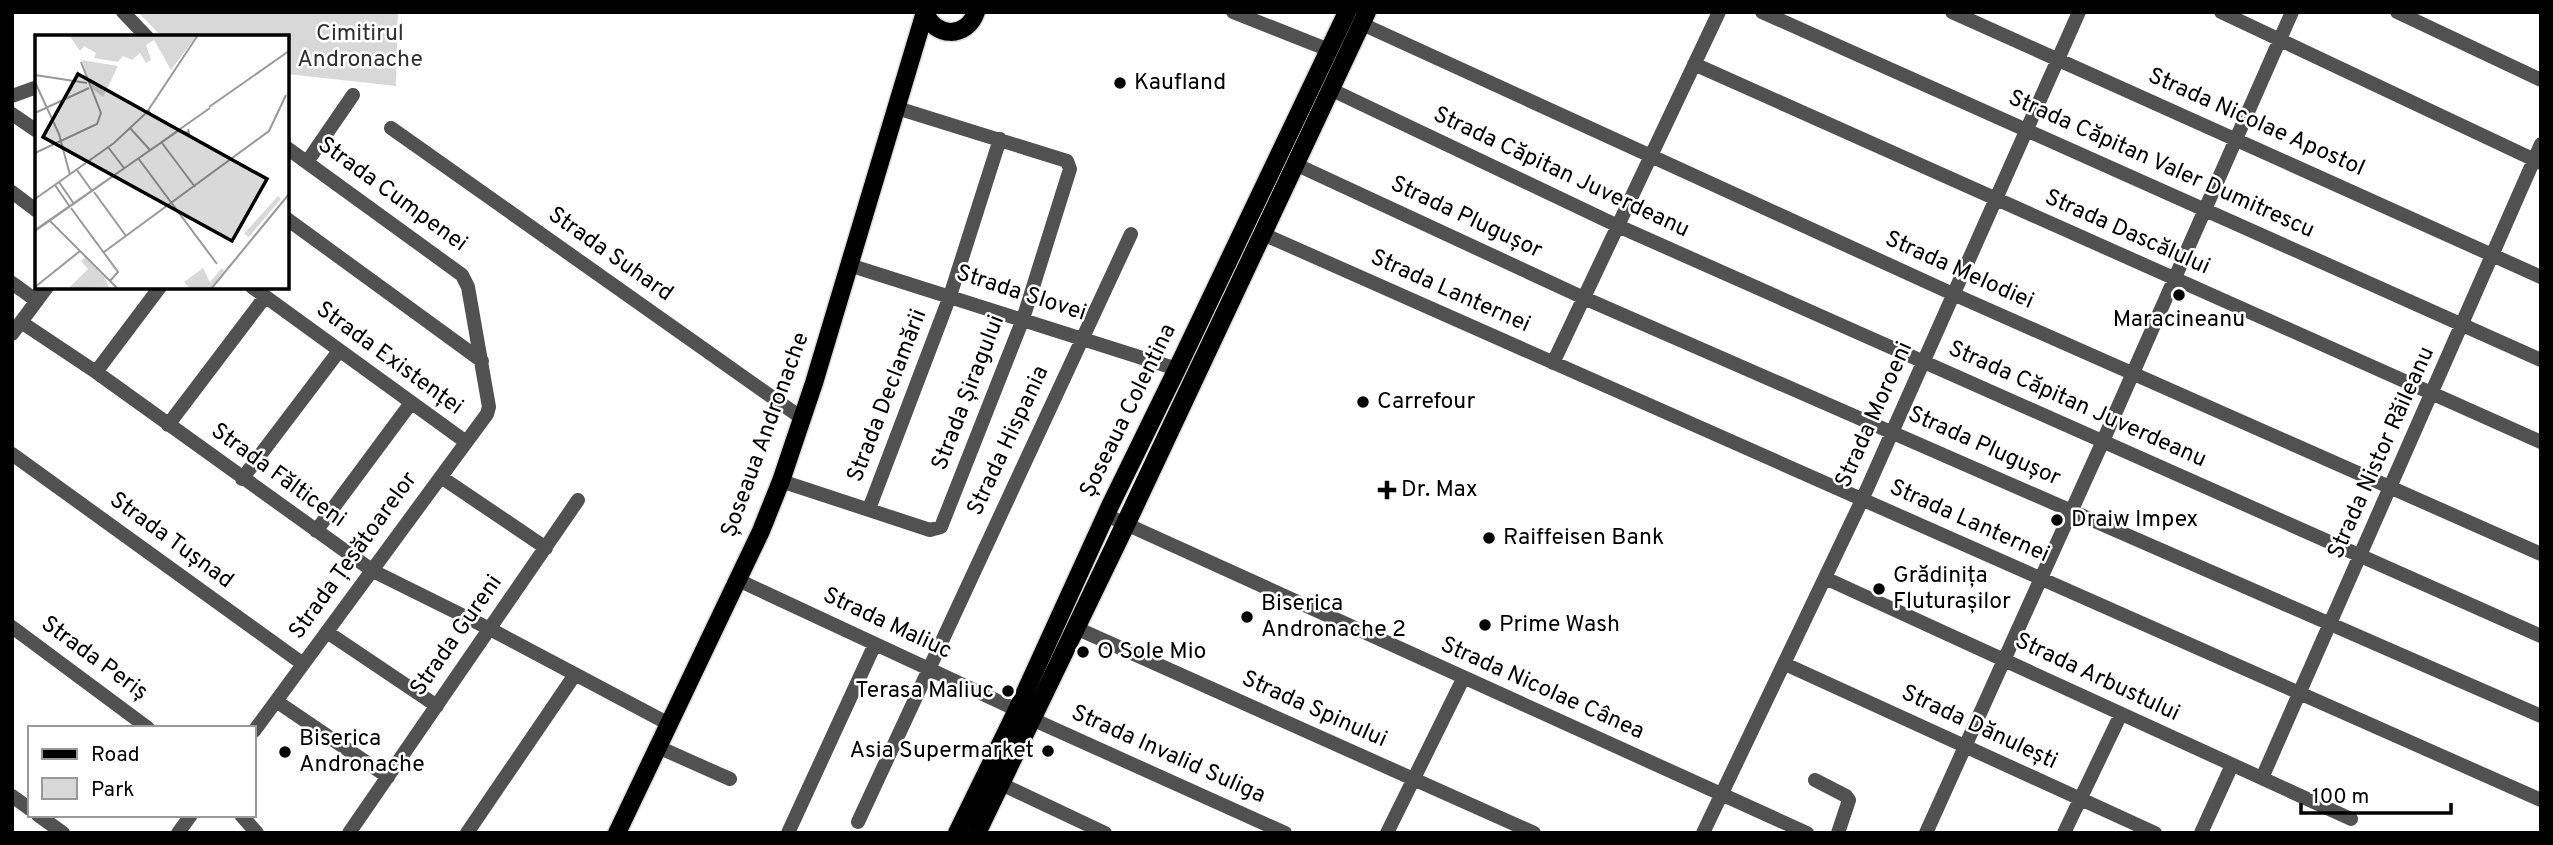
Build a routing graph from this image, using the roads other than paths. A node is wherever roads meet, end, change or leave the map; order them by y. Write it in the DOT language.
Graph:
graph roads {
  1 [pos="123,12"];
  2 [pos="925,12"];
  3 [pos="976,12"];
  4 [pos="1233,12"];
  5 [pos="1347,12"];
  6 [pos="1719,12"];
  7 [pos="1762,12"];
  8 [pos="1952,12"];
  9 [pos="2079,12"];
  10 [pos="2221,12"];
  11 [pos="2292,12"];
  12 [pos="2397,12"];
  13 [pos="1364,18"];
  14 [pos="947,32"];
  15 [pos="146,35"];
  16 [pos="2280,40"];
  17 [pos="1329,50"];
  18 [pos="2059,60"];
  19 [pos="1694,64"];
  20 [pos="906,78"];
  21 [pos="2541,80"];
  22 [pos="35,88"];
  23 [pos="1330,89"];
  24 [pos="353,95"];
  25 [pos="12,96"];
  26 [pos="897,108"];
  27 [pos="12,114"];
  28 [pos="391,128"];
  29 [pos="35,130"];
  30 [pos="2027,130"];
  31 [pos="1000,139"];
  32 [pos="2236,139"];
  33 [pos="2541,144"];
  34 [pos="289,149"];
  35 [pos="1651,157"];
  36 [pos="307,162"];
  37 [pos="2537,162"];
  38 [pos="1295,164"];
  39 [pos="12,192"];
  40 [pos="1997,200"];
  41 [pos="35,209"];
  42 [pos="2205,210"];
  43 [pos="289,220"];
  44 [pos="1618,226"];
  45 [pos="1131,233"];
  46 [pos="1263,234"];
  47 [pos="2493,255"];
  48 [pos="849,265"];
  49 [pos="2541,277"];
  50 [pos="2174,279"];
  51 [pos="12,283"];
  52 [pos="46,289"];
  53 [pos="158,289"];
  54 [pos="255,289"];
  55 [pos="1953,294"];
  56 [pos="950,296"];
  57 [pos="265,297"];
  58 [pos="1584,298"];
  59 [pos="37,301"];
  60 [pos="1023,319"];
  61 [pos="2463,325"];
  62 [pos="17,328"];
  63 [pos="1083,338"];
  64 [pos="339,351"];
  65 [pos="482,360"];
  66 [pos="2541,360"];
  67 [pos="1924,362"];
  68 [pos="1553,363"];
  69 [pos="1177,369"];
  70 [pos="96,372"];
  71 [pos="2133,372"];
  72 [pos="2432,394"];
  73 [pos="411,403"];
  74 [pos="489,407"];
  75 [pos="803,419"];
  76 [pos="168,425"];
  77 [pos="1892,431"];
  78 [pos="2103,441"];
  79 [pos="2541,442"];
  80 [pos="466,443"];
  81 [pos="12,454"];
  82 [pos="441,477"];
  83 [pos="243,479"];
  84 [pos="781,481"];
  85 [pos="2391,487"];
  86 [pos="578,500"];
  87 [pos="1862,500"];
  88 [pos="869,509"];
  89 [pos="2071,511"];
  90 [pos="1106,516"];
  91 [pos="1126,525"];
  92 [pos="316,531"];
  93 [pos="545,548"];
  94 [pos="2541,554"];
  95 [pos="2361,556"];
  96 [pos="373,571"];
  97 [pos="1825,578"];
  98 [pos="2041,578"];
  99 [pos="738,580"];
  100 [pos="2331,624"];
  101 [pos="12,627"];
  102 [pos="1076,628"];
  103 [pos="490,629"];
  104 [pos="327,632"];
  105 [pos="2541,636"];
  106 [pos="875,644"];
  107 [pos="2004,660"];
  108 [pos="303,664"];
  109 [pos="1785,664"];
  110 [pos="928,668"];
  111 [pos="574,676"];
  112 [pos="1464,679"];
  113 [pos="2300,694"];
  114 [pos="276,701"];
  115 [pos="437,706"];
  116 [pos="2121,714"];
  117 [pos="1024,715"];
  118 [pos="2541,716"];
  119 [pos="669,724"];
  120 [pos="145,726"];
  121 [pos="256,728"];
  122 [pos="1965,746"];
  123 [pos="658,747"];
  124 [pos="2232,765"];
  125 [pos="388,777"];
  126 [pos="2262,778"];
  127 [pos="730,779"];
  128 [pos="1413,780"];
  129 [pos="1815,780"];
  130 [pos="1001,784"];
  131 [pos="1721,794"];
  132 [pos="12,796"];
  133 [pos="2080,799"];
  134 [pos="2541,800"];
  135 [pos="28,808"];
  136 [pos="41,817"];
  137 [pos="190,817"];
  138 [pos="243,817"];
  139 [pos="2351,819"];
  140 [pos="858,822"];
  141 [pos="62,833"];
  142 [pos="178,833"];
  143 [pos="257,833"];
  144 [pos="349,833"];
  145 [pos="467,833"];
  146 [pos="617,833"];
  147 [pos="788,833"];
  148 [pos="957,833"];
  149 [pos="977,833"];
  150 [pos="1105,833"];
  151 [pos="1285,833"];
  152 [pos="1387,833"];
  153 [pos="1534,833"];
  154 [pos="1703,833"];
  155 [pos="1807,833"];
  156 [pos="1838,833"];
  157 [pos="1926,833"];
  158 [pos="2064,833"];
  159 [pos="2155,833"];
  160 [pos="2201,833"];
  1 -- 15 [label="street"];
  2 -- 14 [label="main road"];
  2 -- 20 [label="main road, Șoseaua Andronache"];
  3 -- 14 [label="main road, Șoseaua Andronache"];
  4 -- 17 [label="street"];
  5 -- 17 [label="main road, Șoseaua Colentina"];
  6 -- 19 [label="street"];
  7 -- 30 [label="street, Strada Căpitan Valer Dumitrescu"];
  8 -- 18 [label="street, Strada Nicolae Apostol"];
  9 -- 18 [label="street, Strada Moroeni"];
  10 -- 16 [label="street"];
  11 -- 16 [label="street"];
  12 -- 21 [label="street"];
  13 -- 23 [label="main road, Șoseaua Colentina"];
  13 -- 35 [label="street, Strada Melodiei"];
  14 -- 20 [label="main road, Șoseaua Andronache"];
  16 -- 32 [label="street"];
  16 -- 37 [label="street"];
  17 -- 69 [label="main road, Șoseaua Colentina"];
  18 -- 30 [label="street, Strada Moroeni"];
  18 -- 32 [label="street, Strada Nicolae Apostol"];
  19 -- 35 [label="street"];
  19 -- 40 [label="street, Strada Dascălului"];
  20 -- 26 [label="main road, Șoseaua Andronache"];
  22 -- 25 [label="street"];
  23 -- 38 [label="main road, Șoseaua Colentina"];
  23 -- 44 [label="street, Strada Căpitan Juverdeanu"];
  24 -- 36 [label="street"];
  26 -- 31 [label="street, Strada Șiragului"];
  26 -- 48 [label="main road, Șoseaua Andronache"];
  27 -- 29 [label="street"];
  28 -- 75 [label="street, Strada Suhard"];
  30 -- 40 [label="street, Strada Moroeni"];
  30 -- 42 [label="street, Strada Căpitan Valer Dumitrescu"];
  31 -- 56 [label="street, Strada Declamării"];
  31 -- 60 [label="street, Strada Șiragului"];
  32 -- 42 [label="street"];
  32 -- 47 [label="street, Strada Nicolae Apostol"];
  33 -- 37 [label="street, Strada Nistor Răileanu"];
  34 -- 36 [label="street, Strada Cumpenei"];
  35 -- 44 [label="street"];
  35 -- 55 [label="street, Strada Melodiei"];
  36 -- 65 [label="street, Strada Cumpenei"];
  37 -- 47 [label="street, Strada Nistor Răileanu"];
  38 -- 46 [label="main road, Șoseaua Colentina"];
  38 -- 58 [label="street, Strada Plugușor"];
  39 -- 41 [label="street"];
  40 -- 50 [label="street, Strada Dascălului"];
  40 -- 55 [label="street, Strada Moroeni"];
  42 -- 50 [label="street"];
  42 -- 61 [label="street, Strada Căpitan Valer Dumitrescu"];
  43 -- 65 [label="street"];
  44 -- 58 [label="street"];
  44 -- 67 [label="street, Strada Căpitan Juverdeanu"];
  45 -- 63 [label="street, Strada Hispania"];
  46 -- 68 [label="street, Strada Lanternei"];
  46 -- 91 [label="main road, Șoseaua Colentina"];
  47 -- 49 [label="street, Strada Nicolae Apostol"];
  47 -- 61 [label="street, Strada Nistor Răileanu"];
  48 -- 56 [label="street, Strada Slovei"];
  48 -- 75 [label="main road, Șoseaua Andronache"];
  50 -- 71 [label="street"];
  50 -- 72 [label="street, Strada Dascălului"];
  51 -- 59 [label="street"];
  52 -- 59 [label="street"];
  53 -- 70 [label="street"];
  54 -- 57 [label="street, Strada Existenței"];
  55 -- 67 [label="street, Strada Moroeni"];
  55 -- 71 [label="street, Strada Melodiei"];
  56 -- 60 [label="street, Strada Slovei"];
  56 -- 88 [label="street, Strada Declamării"];
  57 -- 64 [label="street, Strada Existenței"];
  57 -- 76 [label="street"];
  58 -- 68 [label="street"];
  58 -- 77 [label="street, Strada Plugușor"];
  59 -- 62 [label="street"];
  60 -- 63 [label="street, Strada Slovei"];
  60 -- 88 [label="street, Strada Șiragului"];
  61 -- 66 [label="street, Strada Căpitan Valer Dumitrescu"];
  61 -- 72 [label="street, Strada Nistor Răileanu"];
  62 -- 70 [label="street, Strada Fălticeni"];
  63 -- 69 [label="street, Strada Slovei"];
  63 -- 110 [label="street, Strada Hispania"];
  64 -- 73 [label="street, Strada Existenței"];
  64 -- 83 [label="street"];
  65 -- 74 [label="street, Strada Cumpenei"];
  67 -- 77 [label="street, Strada Moroeni"];
  67 -- 78 [label="street, Strada Căpitan Juverdeanu"];
  68 -- 87 [label="street, Strada Lanternei"];
  69 -- 90 [label="main road, Șoseaua Colentina"];
  70 -- 76 [label="street, Strada Fălticeni"];
  71 -- 78 [label="street"];
  71 -- 85 [label="street, Strada Melodiei"];
  72 -- 79 [label="street, Strada Dascălului"];
  72 -- 85 [label="street, Strada Nistor Răileanu"];
  73 -- 80 [label="street, Strada Existenței"];
  73 -- 92 [label="street"];
  74 -- 80 [label="street, Strada Țesătoarelor"];
  75 -- 84 [label="main road, Șoseaua Andronache"];
  76 -- 83 [label="street, Strada Fălticeni"];
  77 -- 87 [label="street, Strada Moroeni"];
  77 -- 89 [label="street, Strada Plugușor"];
  78 -- 89 [label="street"];
  78 -- 95 [label="street, Strada Căpitan Juverdeanu"];
  80 -- 82 [label="street, Strada Țesătoarelor"];
  81 -- 108 [label="street, Strada Tușnad"];
  82 -- 93 [label="street"];
  82 -- 96 [label="street, Strada Țesătoarelor"];
  83 -- 92 [label="street, Strada Fălticeni"];
  84 -- 88 [label="street"];
  84 -- 99 [label="main road, Șoseaua Andronache"];
  85 -- 94 [label="street, Strada Melodiei"];
  85 -- 95 [label="street, Strada Nistor Răileanu"];
  86 -- 93 [label="street, Strada Gureni"];
  87 -- 97 [label="street, Strada Moroeni"];
  87 -- 98 [label="street, Strada Lanternei"];
  89 -- 98 [label="street"];
  89 -- 100 [label="street, Strada Plugușor"];
  90 -- 91 [label="street, Strada Nicolae Cânea"];
  90 -- 117 [label="main road, Șoseaua Colentina"];
  91 -- 102 [label="main road, Șoseaua Colentina"];
  91 -- 112 [label="street, Strada Nicolae Cânea"];
  92 -- 96 [label="street, Strada Fălticeni"];
  93 -- 103 [label="street, Strada Gureni"];
  95 -- 100 [label="street, Strada Nistor Răileanu"];
  95 -- 105 [label="street, Strada Căpitan Juverdeanu"];
  96 -- 103 [label="street, Strada Fălticeni"];
  96 -- 104 [label="street, Strada Țesătoarelor"];
  97 -- 107 [label="street, Strada Arbustului"];
  97 -- 109 [label="street, Strada Moroeni"];
  98 -- 107 [label="street"];
  98 -- 113 [label="street, Strada Lanternei"];
  99 -- 106 [label="street, Strada Maliuc"];
  99 -- 119 [label="main road, Șoseaua Andronache"];
  100 -- 113 [label="street, Strada Nistor Răileanu"];
  100 -- 118 [label="street, Strada Plugușor"];
  101 -- 120 [label="street, Strada Periș"];
  102 -- 117 [label="main road, Șoseaua Colentina"];
  102 -- 128 [label="street, Strada Spinului"];
  103 -- 111 [label="street, Strada Fălticeni"];
  103 -- 115 [label="street, Strada Gureni"];
  104 -- 108 [label="street, Strada Țesătoarelor"];
  104 -- 115 [label="street"];
  106 -- 110 [label="street, Strada Maliuc"];
  106 -- 147 [label="street"];
  107 -- 116 [label="street, Strada Arbustului"];
  107 -- 122 [label="street"];
  108 -- 114 [label="street, Strada Țesătoarelor"];
  109 -- 122 [label="street, Strada Dănulești"];
  109 -- 131 [label="street, Strada Moroeni"];
  110 -- 117 [label="street, Strada Maliuc"];
  110 -- 140 [label="street, Strada Hispania"];
  111 -- 119 [label="street, Strada Fălticeni"];
  111 -- 145 [label="street"];
  112 -- 128 [label="street"];
  112 -- 131 [label="street, Strada Nicolae Cânea"];
  113 -- 126 [label="street, Strada Nistor Răileanu"];
  113 -- 134 [label="street, Strada Lanternei"];
  114 -- 121 [label="street, Strada Țesătoarelor"];
  114 -- 125 [label="street"];
  115 -- 125 [label="street, Strada Gureni"];
  116 -- 124 [label="street, Strada Arbustului"];
  116 -- 133 [label="street"];
  117 -- 130 [label="main road, Șoseaua Colentina"];
  117 -- 148 [label="main road, Șoseaua Colentina"];
  117 -- 151 [label="street, Strada Invalid Suliga"];
  119 -- 123 [label="main road, Șoseaua Andronache"];
  122 -- 133 [label="street, Strada Dănulești"];
  122 -- 157 [label="street"];
  123 -- 127 [label="street"];
  123 -- 146 [label="main road, Șoseaua Andronache"];
  124 -- 126 [label="street, Strada Arbustului"];
  124 -- 160 [label="street"];
  125 -- 144 [label="street, Strada Gureni"];
  126 -- 139 [label="street, Strada Arbustului"];
  128 -- 152 [label="street"];
  128 -- 153 [label="street, Strada Spinului"];
  129 -- 156 [label="street"];
  130 -- 149 [label="main road, Șoseaua Colentina"];
  130 -- 150 [label="street"];
  131 -- 154 [label="street, Strada Moroeni"];
  131 -- 155 [label="street, Strada Nicolae Cânea"];
  132 -- 135 [label="street"];
  133 -- 158 [label="street"];
  133 -- 159 [label="street, Strada Dănulești"];
  136 -- 141 [label="street"];
  137 -- 142 [label="street"];
  138 -- 143 [label="street"];
}
